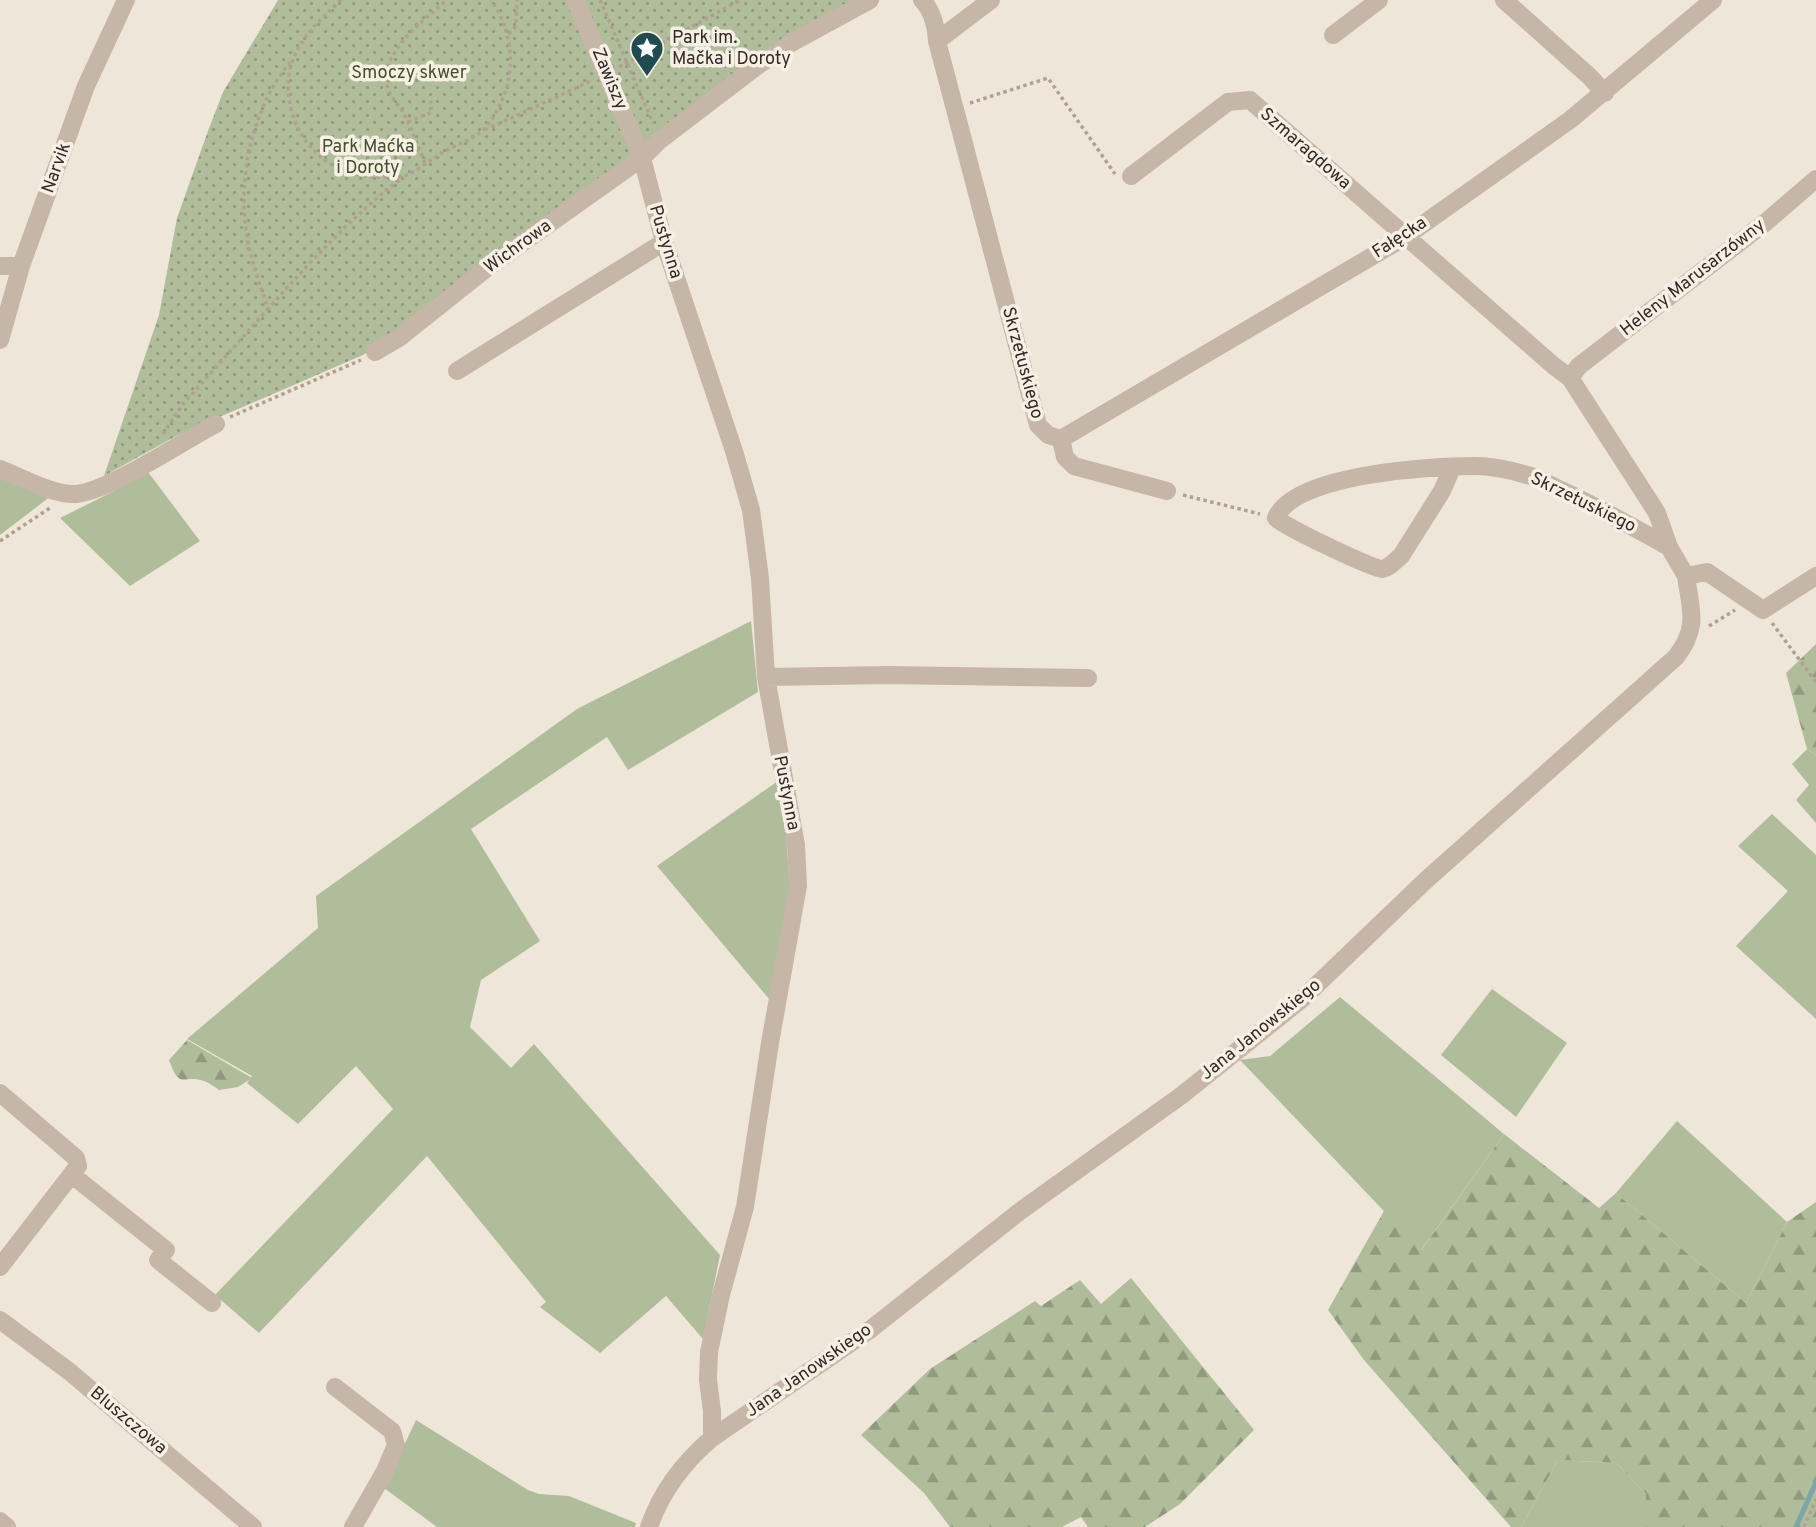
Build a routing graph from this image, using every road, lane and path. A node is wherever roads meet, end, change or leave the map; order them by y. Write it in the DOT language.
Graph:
graph roads {
  1 [pos="126,0"];
  2 [pos="341,0"];
  3 [pos="447,0"];
  4 [pos="491,0"];
  5 [pos="517,0"];
  6 [pos="575,0"];
  7 [pos="600,0"];
  8 [pos="740,0"];
  9 [pos="870,0"];
  10 [pos="922,0"];
  11 [pos="991,0"];
  12 [pos="1378,0"];
  13 [pos="1504,0"];
  14 [pos="1713,0"];
  15 [pos="509,34"];
  16 [pos="1333,34"];
  17 [pos="937,41"];
  18 [pos="290,62"];
  19 [pos="627,63"];
  20 [pos="614,69"];
  21 [pos="600,76"];
  22 [pos="1605,93"];
  23 [pos="431,101"];
  24 [pos="955,108"];
  25 [pos="408,122"];
  26 [pos="484,130"];
  27 [pos="660,140"];
  28 [pos="642,158"];
  29 [pos="425,163"];
  30 [pos="405,176"];
  31 [pos="1131,176"];
  32 [pos="1816,179"];
  33 [pos="1405,237"];
  34 [pos="664,242"];
  35 [pos="0,266"];
  36 [pos="21,266"];
  37 [pos="268,309"];
  38 [pos="0,340"];
  39 [pos="375,352"];
  40 [pos="457,371"];
  41 [pos="1570,378"];
  42 [pos="216,424"];
  43 [pos="163,435"];
  44 [pos="1061,439"];
  45 [pos="1452,468"];
  46 [pos="0,469"];
  47 [pos="1167,491"];
  48 [pos="73,495"];
  49 [pos="1276,518"];
  50 [pos="0,541"];
  51 [pos="1669,547"];
  52 [pos="1686,576"];
  53 [pos="1816,576"];
  54 [pos="1756,606"];
  55 [pos="1689,640"];
  56 [pos="766,677"];
  57 [pos="1088,678"];
  58 [pos="1816,682"];
  59 [pos="0,1093"];
  60 [pos="72,1175"];
  61 [pos="0,1267"];
  62 [pos="212,1303"];
  63 [pos="0,1320"];
  64 [pos="335,1387"];
  65 [pos="712,1438"];
  66 [pos="1816,1499"];
  67 [pos="0,1521"];
  68 [pos="8,1527"];
  69 [pos="253,1527"];
  70 [pos="352,1527"];
  71 [pos="649,1527"];
  72 [pos="1804,1527"];
  1 -- 36 [label="street, Narvik"];
  2 -- 18 [label="path"];
  3 -- 25 [label="path"];
  4 -- 15 [label="path"];
  5 -- 15 [label="path"];
  6 -- 28 [label="street, Zawiszy"];
  7 -- 19 [label="path"];
  8 -- 19 [label="path"];
  9 -- 27 [label="street, Wichrowa"];
  10 -- 17 [label="street"];
  11 -- 17 [label="street"];
  12 -- 16 [label="street"];
  13 -- 22 [label="street"];
  14 -- 22 [label="street, Fałęcka"];
  15 -- 26 [label="path"];
  17 -- 24 [label="street, Skrzetuskiego"];
  18 -- 30 [label="path"];
  18 -- 37 [label="path"];
  19 -- 20 [label="path"];
  19 -- 27 [label="path"];
  21 -- 26 [label="path"];
  22 -- 33 [label="street, Fałęcka"];
  23 -- 25 [label="path"];
  24 -- 31 [label="path"];
  24 -- 44 [label="street, Skrzetuskiego"];
  25 -- 29 [label="path"];
  26 -- 29 [label="path"];
  27 -- 28 [label="street, Wichrowa"];
  28 -- 34 [label="street, Pustynna"];
  28 -- 39 [label="street, Wichrowa"];
  29 -- 30 [label="path"];
  30 -- 37 [label="path"];
  31 -- 33 [label="street, Szmaragdowa"];
  32 -- 41 [label="street, Heleny Marusarzówny"];
  33 -- 41 [label="street"];
  33 -- 44 [label="street, Fałęcka"];
  34 -- 40 [label="street"];
  34 -- 56 [label="street, Pustynna"];
  35 -- 36 [label="street"];
  36 -- 38 [label="street, Narvik"];
  37 -- 43 [label="path"];
  39 -- 42 [label="path"];
  41 -- 51 [label="street"];
  42 -- 48 [label="street"];
  44 -- 47 [label="street, Skrzetuskiego"];
  45 -- 49 [label="street, Skrzetuskiego"];
  45 -- 49 [label="street"];
  45 -- 51 [label="street, Skrzetuskiego"];
  46 -- 48 [label="street"];
  47 -- 49 [label="path"];
  48 -- 50 [label="path"];
  51 -- 52 [label="street"];
  52 -- 54 [label="street"];
  52 -- 55 [label="street"];
  53 -- 54 [label="street"];
  54 -- 55 [label="path"];
  54 -- 58 [label="path"];
  55 -- 65 [label="street, Jana Janowskiego"];
  56 -- 57 [label="street"];
  56 -- 65 [label="street, Pustynna"];
  59 -- 60 [label="street"];
  60 -- 61 [label="street"];
  60 -- 62 [label="street"];
  63 -- 69 [label="street, Bluszczowa"];
  64 -- 70 [label="street"];
  65 -- 71 [label="street, Jana Janowskiego"];
  66 -- 72 [label="path"];
  67 -- 68 [label="street"];
}
